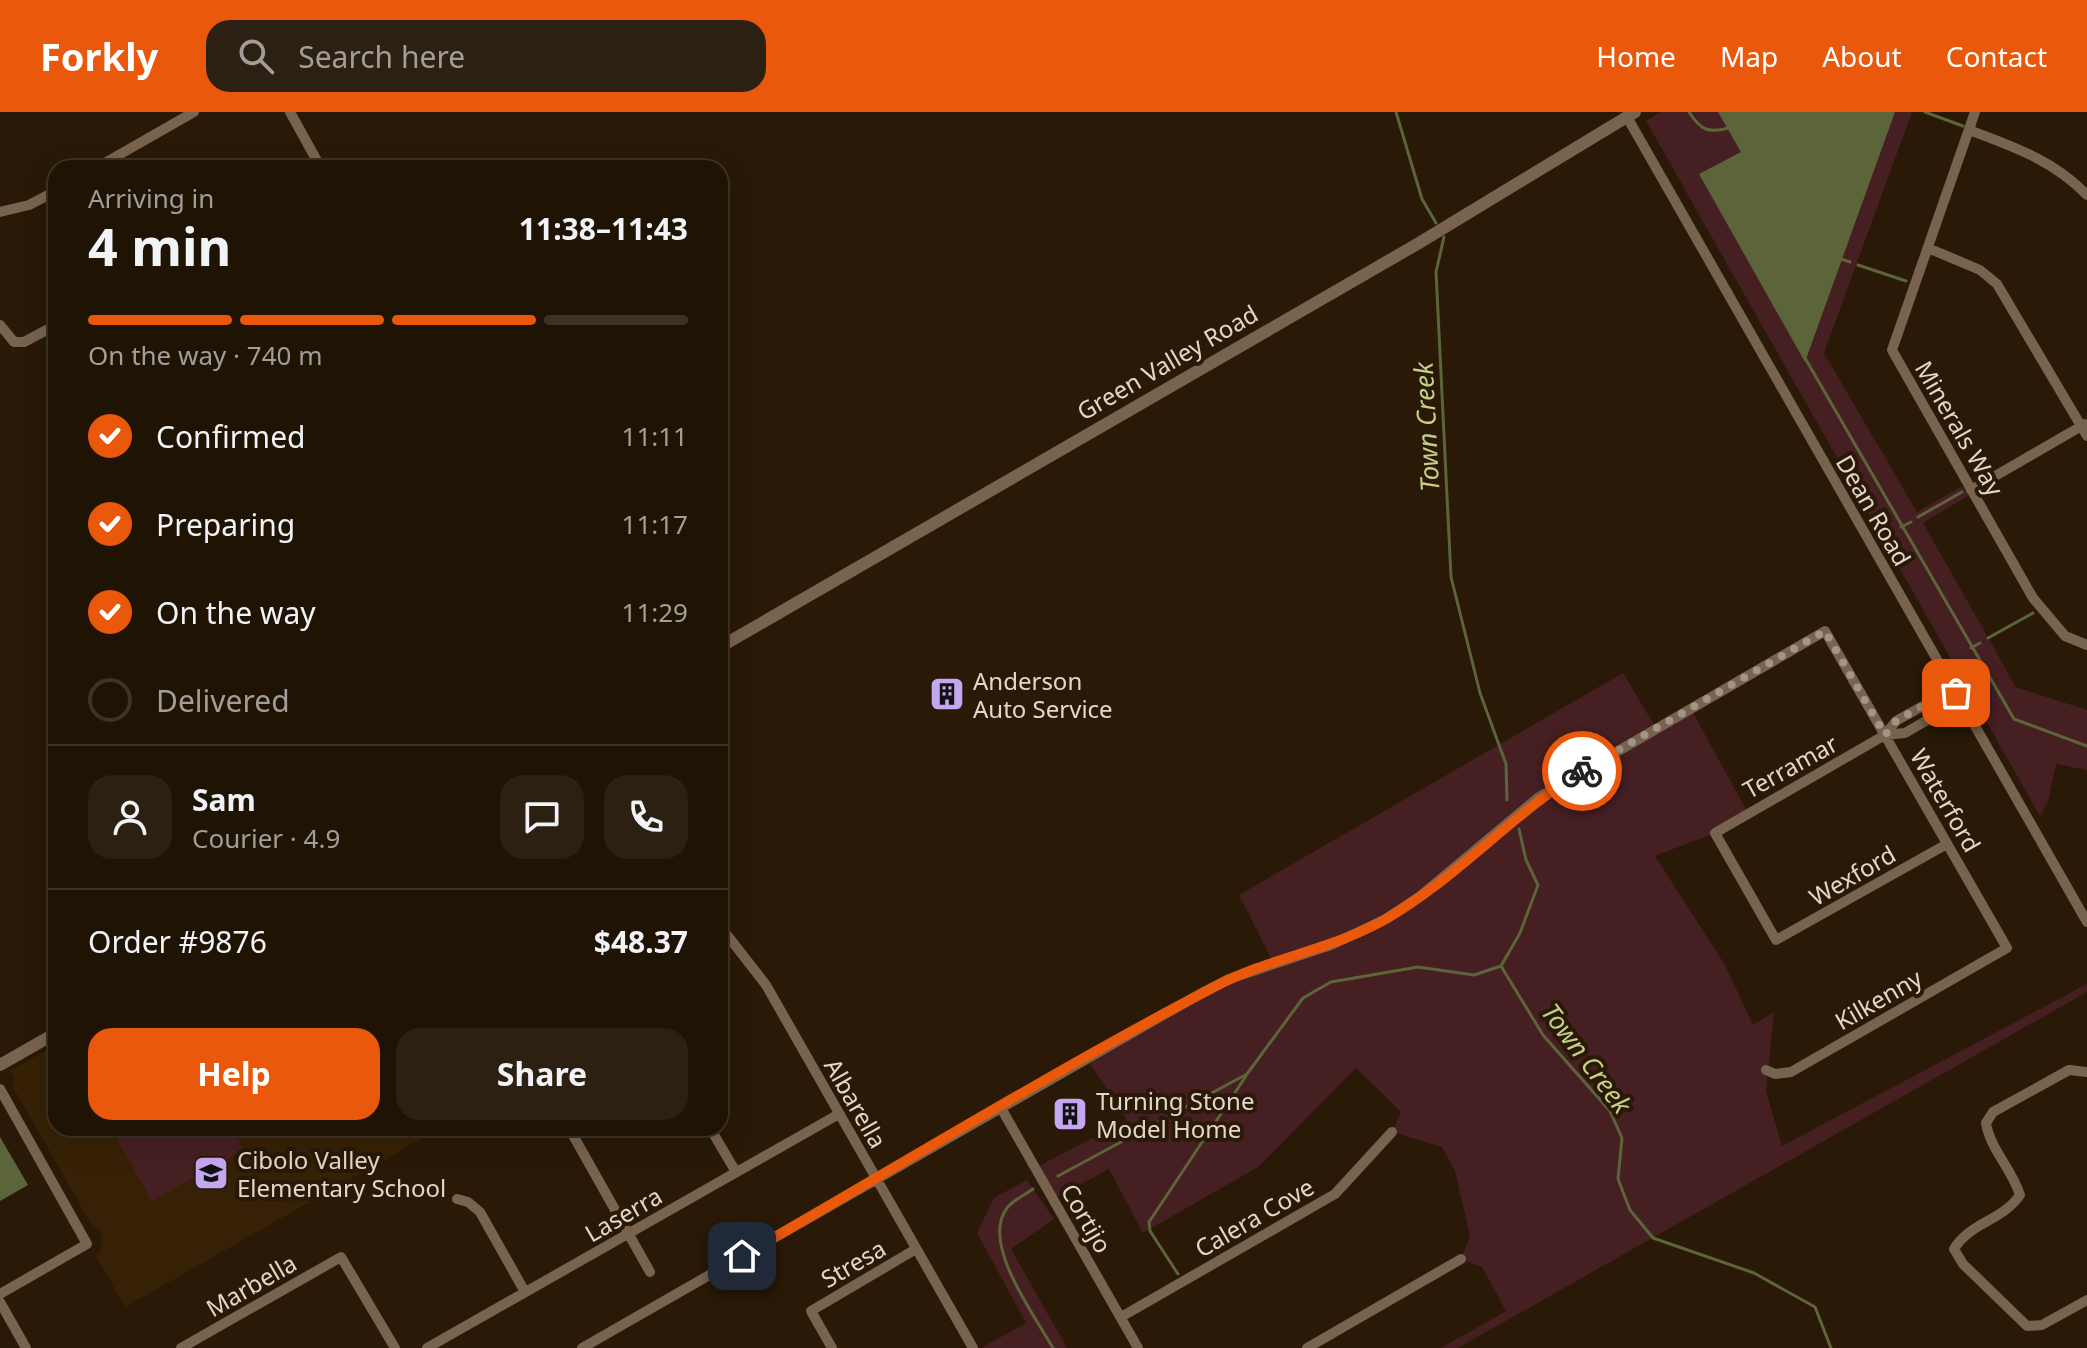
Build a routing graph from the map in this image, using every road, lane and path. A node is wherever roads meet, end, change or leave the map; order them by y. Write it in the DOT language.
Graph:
graph roads {
  1 [pos="194,112"];
  2 [pos="290,112"];
  3 [pos="1975,112"];
  4 [pos="1631,114"];
  5 [pos="1969,130"];
  6 [pos="110,160"];
  7 [pos="317,160"];
  8 [pos="48,195"];
  9 [pos="2087,195"];
  10 [pos="0,212"];
  11 [pos="1928,248"];
  12 [pos="0,325"];
  13 [pos="48,329"];
  14 [pos="2085,428"];
  15 [pos="1971,490"];
  16 [pos="728,642"];
  17 [pos="2087,645"];
  18 [pos="1953,689"];
  19 [pos="1960,701"];
  20 [pos="1885,735"];
  21 [pos="1947,844"];
  22 [pos="2087,922"];
  23 [pos="728,936"];
  24 [pos="1776,940"];
  25 [pos="2007,948"];
  26 [pos="48,1038"];
  27 [pos="0,1065"];
  28 [pos="1766,1070"];
  29 [pos="2087,1072"];
  30 [pos="0,1089"];
  31 [pos="1001,1108"];
  32 [pos="839,1114"];
  33 [pos="1392,1132"];
  34 [pos="574,1136"];
  35 [pos="715,1136"];
  36 [pos="736,1172"];
  37 [pos="876,1179"];
  38 [pos="457,1199"];
  39 [pos="629,1233"];
  40 [pos="916,1249"];
  41 [pos="1461,1259"];
  42 [pos="650,1272"];
  43 [pos="525,1292"];
  44 [pos="0,1294"];
  45 [pos="2087,1300"];
  46 [pos="0,1302"];
  47 [pos="1121,1317"];
  48 [pos="26,1348"];
  49 [pos="181,1348"];
  50 [pos="395,1348"];
  51 [pos="427,1348"];
  52 [pos="582,1348"];
  53 [pos="832,1348"];
  54 [pos="973,1348"];
  55 [pos="1138,1348"];
  56 [pos="1307,1348"];
  1 -- 6 [label="street"];
  2 -- 7 [label="street"];
  3 -- 5 [label="street, Minerals Way"];
  4 -- 16 [label="street, Green Valley Road"];
  4 -- 18 [label="street, Dean Road"];
  5 -- 9 [label="street"];
  5 -- 11 [label="street, Minerals Way"];
  8 -- 10 [label="street"];
  11 -- 14 [label="street"];
  11 -- 15 [label="street, Minerals Way"];
  12 -- 13 [label="street"];
  14 -- 15 [label="street"];
  15 -- 17 [label="street, Minerals Way"];
  18 -- 19 [label="street, Dean Road"];
  18 -- 20 [label="street, Terramar"];
  19 -- 20 [label="street, Terramar"];
  19 -- 22 [label="street, Dean Road"];
  20 -- 21 [label="street, Waterford"];
  20 -- 24 [label="street, Terramar"];
  20 -- 31 [label="street, Waterford"];
  21 -- 24 [label="street, Wexford"];
  21 -- 25 [label="street, Waterford"];
  23 -- 32 [label="street, Albarella"];
  25 -- 28 [label="street, Kilkenny"];
  26 -- 27 [label="street"];
  29 -- 45 [label="street"];
  30 -- 44 [label="street"];
  31 -- 37 [label="street"];
  31 -- 47 [label="street, Cortijo"];
  32 -- 36 [label="street, Laserra"];
  32 -- 37 [label="street, Albarella"];
  33 -- 47 [label="street, Calera Cove"];
  34 -- 39 [label="street"];
  35 -- 36 [label="street"];
  36 -- 39 [label="street, Laserra"];
  37 -- 40 [label="street, Albarella"];
  37 -- 52 [label="street"];
  38 -- 43 [label="street"];
  39 -- 42 [label="street"];
  39 -- 43 [label="street, Laserra"];
  40 -- 53 [label="street, Stresa"];
  40 -- 54 [label="street, Albarella"];
  41 -- 56 [label="street"];
  43 -- 51 [label="street, Laserra"];
  46 -- 48 [label="street"];
  47 -- 55 [label="street, Cortijo"];
  49 -- 50 [label="street, Marbella"];
}
